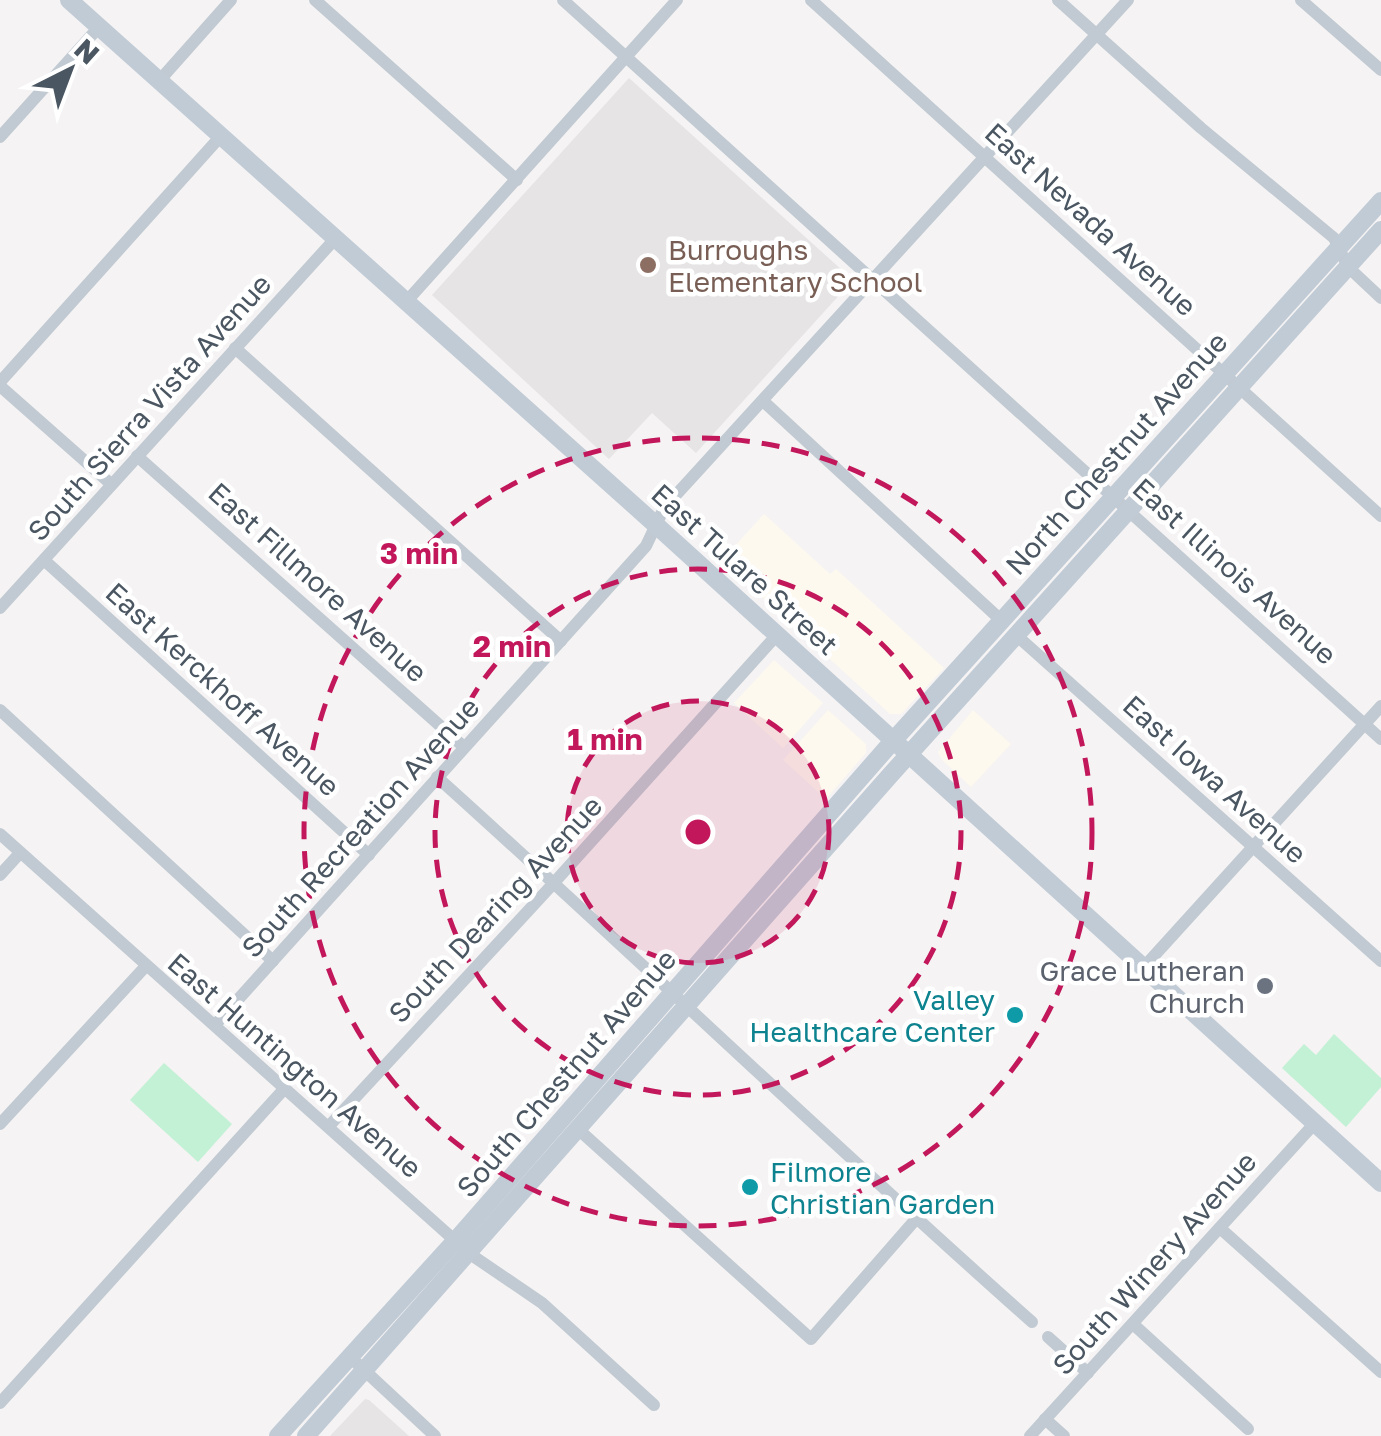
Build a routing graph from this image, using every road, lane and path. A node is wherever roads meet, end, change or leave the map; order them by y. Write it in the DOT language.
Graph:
graph roads {
  1 [pos="69,0"];
  2 [pos="231,0"];
  3 [pos="315,0"];
  4 [pos="564,0"];
  5 [pos="677,0"];
  6 [pos="812,0"];
  7 [pos="1058,0"];
  8 [pos="1128,0"];
  9 [pos="1301,0"];
  10 [pos="99,28"];
  11 [pos="1096,35"];
  12 [pos="626,56"];
  13 [pos="1381,70"];
  14 [pos="159,80"];
  15 [pos="220,136"];
  16 [pos="0,137"];
  17 [pos="983,156"];
  18 [pos="517,180"];
  19 [pos="1381,201"];
  20 [pos="1381,230"];
  21 [pos="334,240"];
  22 [pos="1339,248"];
  23 [pos="1348,268"];
  24 [pos="873,278"];
  25 [pos="1381,298"];
  26 [pos="406,302"];
  27 [pos="235,348"];
  28 [pos="1225,373"];
  29 [pos="0,384"];
  30 [pos="1240,387"];
  31 [pos="762,400"];
  32 [pos="137,456"];
  33 [pos="111,484"];
  34 [pos="1115,496"];
  35 [pos="1130,509"];
  36 [pos="1381,516"];
  37 [pos="656,525"];
  38 [pos="1058,559"];
  39 [pos="44,560"];
  40 [pos="0,608"];
  41 [pos="1002,621"];
  42 [pos="1016,634"];
  43 [pos="776,636"];
  44 [pos="561,641"];
  45 [pos="1381,706"];
  46 [pos="0,710"];
  47 [pos="1364,724"];
  48 [pos="1381,738"];
  49 [pos="892,742"];
  50 [pos="464,746"];
  51 [pos="908,756"];
  52 [pos="437,777"];
  53 [pos="0,834"];
  54 [pos="1254,847"];
  55 [pos="20,853"];
  56 [pos="369,855"];
  57 [pos="0,875"];
  58 [pos="552,885"];
  59 [pos="1381,960"];
  60 [pos="274,961"];
  61 [pos="145,967"];
  62 [pos="1143,968"];
  63 [pos="674,992"];
  64 [pos="688,1006"];
  65 [pos="216,1024"];
  66 [pos="285,1088"];
  67 [pos="1315,1123"];
  68 [pos="0,1124"];
  69 [pos="329,1126"];
  70 [pos="579,1130"];
  71 [pos="1381,1182"];
  72 [pos="916,1219"];
  73 [pos="1222,1229"];
  74 [pos="456,1240"];
  75 [pos="470,1254"];
  76 [pos="1032,1322"];
  77 [pos="1133,1324"];
  78 [pos="1048,1336"];
  79 [pos="350,1357"];
  80 [pos="364,1371"];
  81 [pos="1088,1372"];
  82 [pos="1381,1372"];
  83 [pos="0,1403"];
  84 [pos="654,1405"];
  85 [pos="1045,1419"];
  86 [pos="1248,1429"];
  87 [pos="278,1436"];
  88 [pos="306,1436"];
  89 [pos="435,1436"];
  90 [pos="1030,1436"];
  91 [pos="1064,1436"];
  1 -- 10 [label="main road, East Tulare Street"];
  2 -- 14 [label="street"];
  3 -- 18 [label="street"];
  4 -- 12 [label="street, East Illinois Avenue"];
  5 -- 12 [label="street"];
  6 -- 17 [label="street, East Nevada Avenue"];
  7 -- 11 [label="street"];
  8 -- 11 [label="street, South Recreation Avenue"];
  9 -- 13 [label="street"];
  10 -- 14 [label="main road, East Tulare Street"];
  10 -- 16 [label="street"];
  11 -- 17 [label="street, South Recreation Avenue"];
  11 -- 22 [label="street"];
  12 -- 18 [label="street"];
  12 -- 24 [label="street, East Illinois Avenue"];
  14 -- 15 [label="main road, East Tulare Street"];
  15 -- 21 [label="main road, East Tulare Street"];
  15 -- 29 [label="street"];
  17 -- 24 [label="street, South Recreation Avenue"];
  17 -- 28 [label="street, East Nevada Avenue"];
  18 -- 26 [label="street"];
  19 -- 22 [label="main road, North Chestnut Avenue"];
  20 -- 23 [label="main road, North Chestnut Avenue"];
  21 -- 26 [label="main road, East Tulare Street"];
  21 -- 27 [label="street, South Sierra Vista Avenue"];
  22 -- 23 [label="street"];
  22 -- 28 [label="main road, North Chestnut Avenue"];
  23 -- 25 [label="street"];
  23 -- 30 [label="main road, North Chestnut Avenue"];
  24 -- 31 [label="street, South Recreation Avenue"];
  24 -- 34 [label="street, East Illinois Avenue"];
  26 -- 37 [label="main road, East Tulare Street"];
  27 -- 32 [label="street, South Sierra Vista Avenue"];
  27 -- 44 [label="street"];
  28 -- 30 [label="street, East Nevada Avenue"];
  28 -- 34 [label="main road, North Chestnut Avenue"];
  29 -- 33 [label="street"];
  30 -- 35 [label="main road, North Chestnut Avenue"];
  30 -- 36 [label="street, East Nevada Avenue"];
  31 -- 37 [label="street, South Recreation Avenue"];
  31 -- 41 [label="street"];
  32 -- 33 [label="street, South Sierra Vista Avenue"];
  32 -- 50 [label="street, East Fillmore Avenue"];
  33 -- 39 [label="street, South Sierra Vista Avenue"];
  34 -- 35 [label="street, East Illinois Avenue"];
  34 -- 38 [label="main road, North Chestnut Avenue"];
  35 -- 42 [label="main road, North Chestnut Avenue"];
  35 -- 47 [label="street, East Illinois Avenue"];
  37 -- 43 [label="main road, East Tulare Street"];
  37 -- 44 [label="street, South Recreation Avenue"];
  38 -- 41 [label="main road, North Chestnut Avenue"];
  38 -- 42 [label="main road"];
  39 -- 40 [label="street, South Sierra Vista Avenue"];
  39 -- 56 [label="street, East Kerckhoff Avenue"];
  41 -- 49 [label="main road, North Chestnut Avenue"];
  42 -- 51 [label="main road, North Chestnut Avenue"];
  42 -- 54 [label="street, East Iowa Avenue"];
  43 -- 49 [label="main road, East Tulare Street"];
  43 -- 58 [label="street, South Dearing Avenue"];
  44 -- 50 [label="street, South Recreation Avenue"];
  45 -- 47 [label="street"];
  46 -- 60 [label="street"];
  47 -- 48 [label="street, East Illinois Avenue"];
  47 -- 54 [label="street"];
  49 -- 51 [label="main road, East Tulare Street"];
  49 -- 63 [label="main road, South Chestnut Avenue"];
  50 -- 52 [label="street, South Recreation Avenue"];
  51 -- 62 [label="main road, East Tulare Street"];
  51 -- 64 [label="main road, South Chestnut Avenue"];
  52 -- 56 [label="street, South Recreation Avenue"];
  52 -- 58 [label="street"];
  53 -- 55 [label="street, East Huntington Avenue"];
  54 -- 59 [label="street, East Iowa Avenue"];
  54 -- 62 [label="street"];
  55 -- 57 [label="street"];
  55 -- 61 [label="street, East Huntington Avenue"];
  56 -- 60 [label="street, South Recreation Avenue"];
  58 -- 63 [label="street"];
  58 -- 69 [label="street, South Dearing Avenue"];
  60 -- 65 [label="street, South Recreation Avenue"];
  61 -- 65 [label="street, East Huntington Avenue"];
  61 -- 68 [label="street"];
  62 -- 67 [label="main road, East Tulare Street"];
  63 -- 64 [label="street"];
  63 -- 74 [label="main road, South Chestnut Avenue"];
  64 -- 70 [label="main road, South Chestnut Avenue"];
  64 -- 72 [label="street"];
  65 -- 66 [label="street, East Huntington Avenue"];
  66 -- 69 [label="street, East Huntington Avenue"];
  66 -- 83 [label="street"];
  67 -- 71 [label="main road, East Tulare Street"];
  67 -- 73 [label="street, South Winery Avenue"];
  69 -- 74 [label="street, East Huntington Avenue"];
  70 -- 72 [label="street"];
  70 -- 75 [label="main road, South Chestnut Avenue"];
  72 -- 76 [label="street"];
  73 -- 77 [label="street, South Winery Avenue"];
  73 -- 82 [label="street"];
  74 -- 75 [label="street, East Huntington Avenue"];
  74 -- 79 [label="main road, South Chestnut Avenue"];
  75 -- 80 [label="main road, South Chestnut Avenue"];
  75 -- 84 [label="street, East Huntington Avenue"];
  77 -- 81 [label="street, South Winery Avenue"];
  77 -- 86 [label="street"];
  78 -- 81 [label="street"];
  79 -- 80 [label="street"];
  79 -- 87 [label="main road, South Chestnut Avenue"];
  80 -- 88 [label="main road, South Chestnut Avenue"];
  80 -- 89 [label="street"];
  81 -- 85 [label="street, South Winery Avenue"];
  85 -- 90 [label="street, South Winery Avenue"];
  85 -- 91 [label="street"];
}
